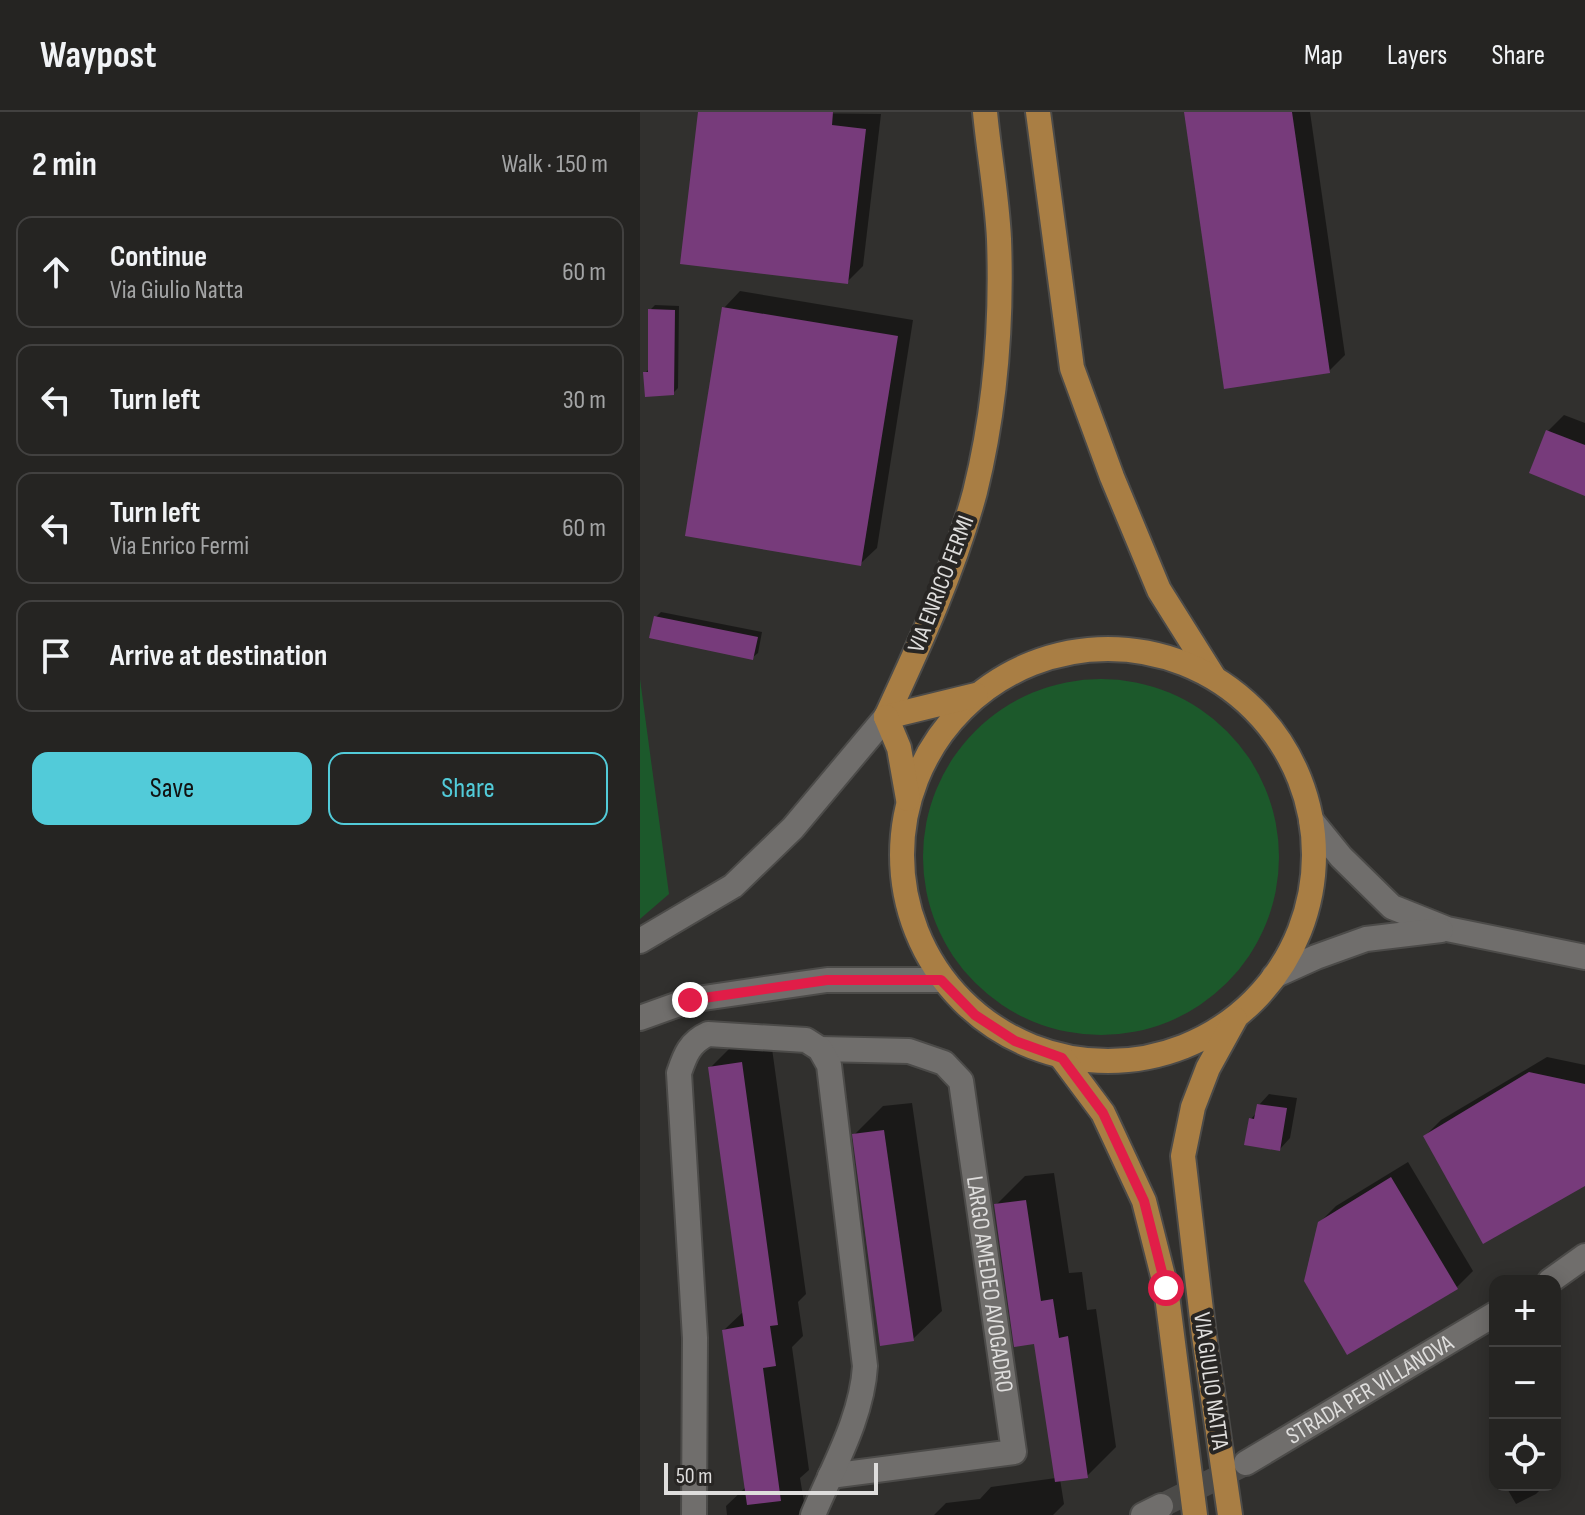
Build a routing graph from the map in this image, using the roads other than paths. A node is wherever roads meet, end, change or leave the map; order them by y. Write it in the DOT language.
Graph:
graph roads {
  1 [pos="985,112"];
  2 [pos="1038,112"];
  3 [pos="1213,676"];
  4 [pos="976,695"];
  5 [pos="886,717"];
  6 [pos="908,799"];
  7 [pos="1311,820"];
  8 [pos="1447,929"];
  9 [pos="640,941"];
  10 [pos="1585,957"];
  11 [pos="1274,976"];
  12 [pos="941,980"];
  13 [pos="640,1018"];
  14 [pos="1235,1019"];
  15 [pos="820,1049"];
  16 [pos="1062,1058"];
  17 [pos="1585,1256"];
  18 [pos="1558,1275"];
  19 [pos="1489,1318"];
  20 [pos="1246,1463"];
  21 [pos="830,1476"];
  22 [pos="694,1515"];
  23 [pos="813,1515"];
  24 [pos="1195,1515"];
  25 [pos="1230,1515"];
  1 -- 5 [label="main road, VIA ENRICO FERMI"];
  2 -- 3 [label="main road"];
  3 -- 4 [label="main road"];
  3 -- 7 [label="main road"];
  4 -- 5 [label="main road"];
  4 -- 6 [label="main road"];
  5 -- 6 [label="main road"];
  5 -- 9 [label="street, VIA ENRICO FERMI"];
  6 -- 12 [label="main road"];
  7 -- 8 [label="street"];
  7 -- 11 [label="main road"];
  8 -- 10 [label="street"];
  8 -- 11 [label="street"];
  11 -- 14 [label="main road"];
  12 -- 13 [label="street"];
  12 -- 16 [label="main road"];
  14 -- 16 [label="main road"];
  14 -- 25 [label="main road, VIA GIULIO NATTA"];
  15 -- 21 [label="street"];
  15 -- 21 [label="street, LARGO AMEDEO AVOGADRO"];
  15 -- 22 [label="street, LARGO AMEDEO AVOGADRO"];
  16 -- 24 [label="main road, VIA GIULIO NATTA"];
  17 -- 18 [label="street"];
  19 -- 20 [label="street, STRADA PER VILLANOVA"];
  21 -- 23 [label="street"];
}
